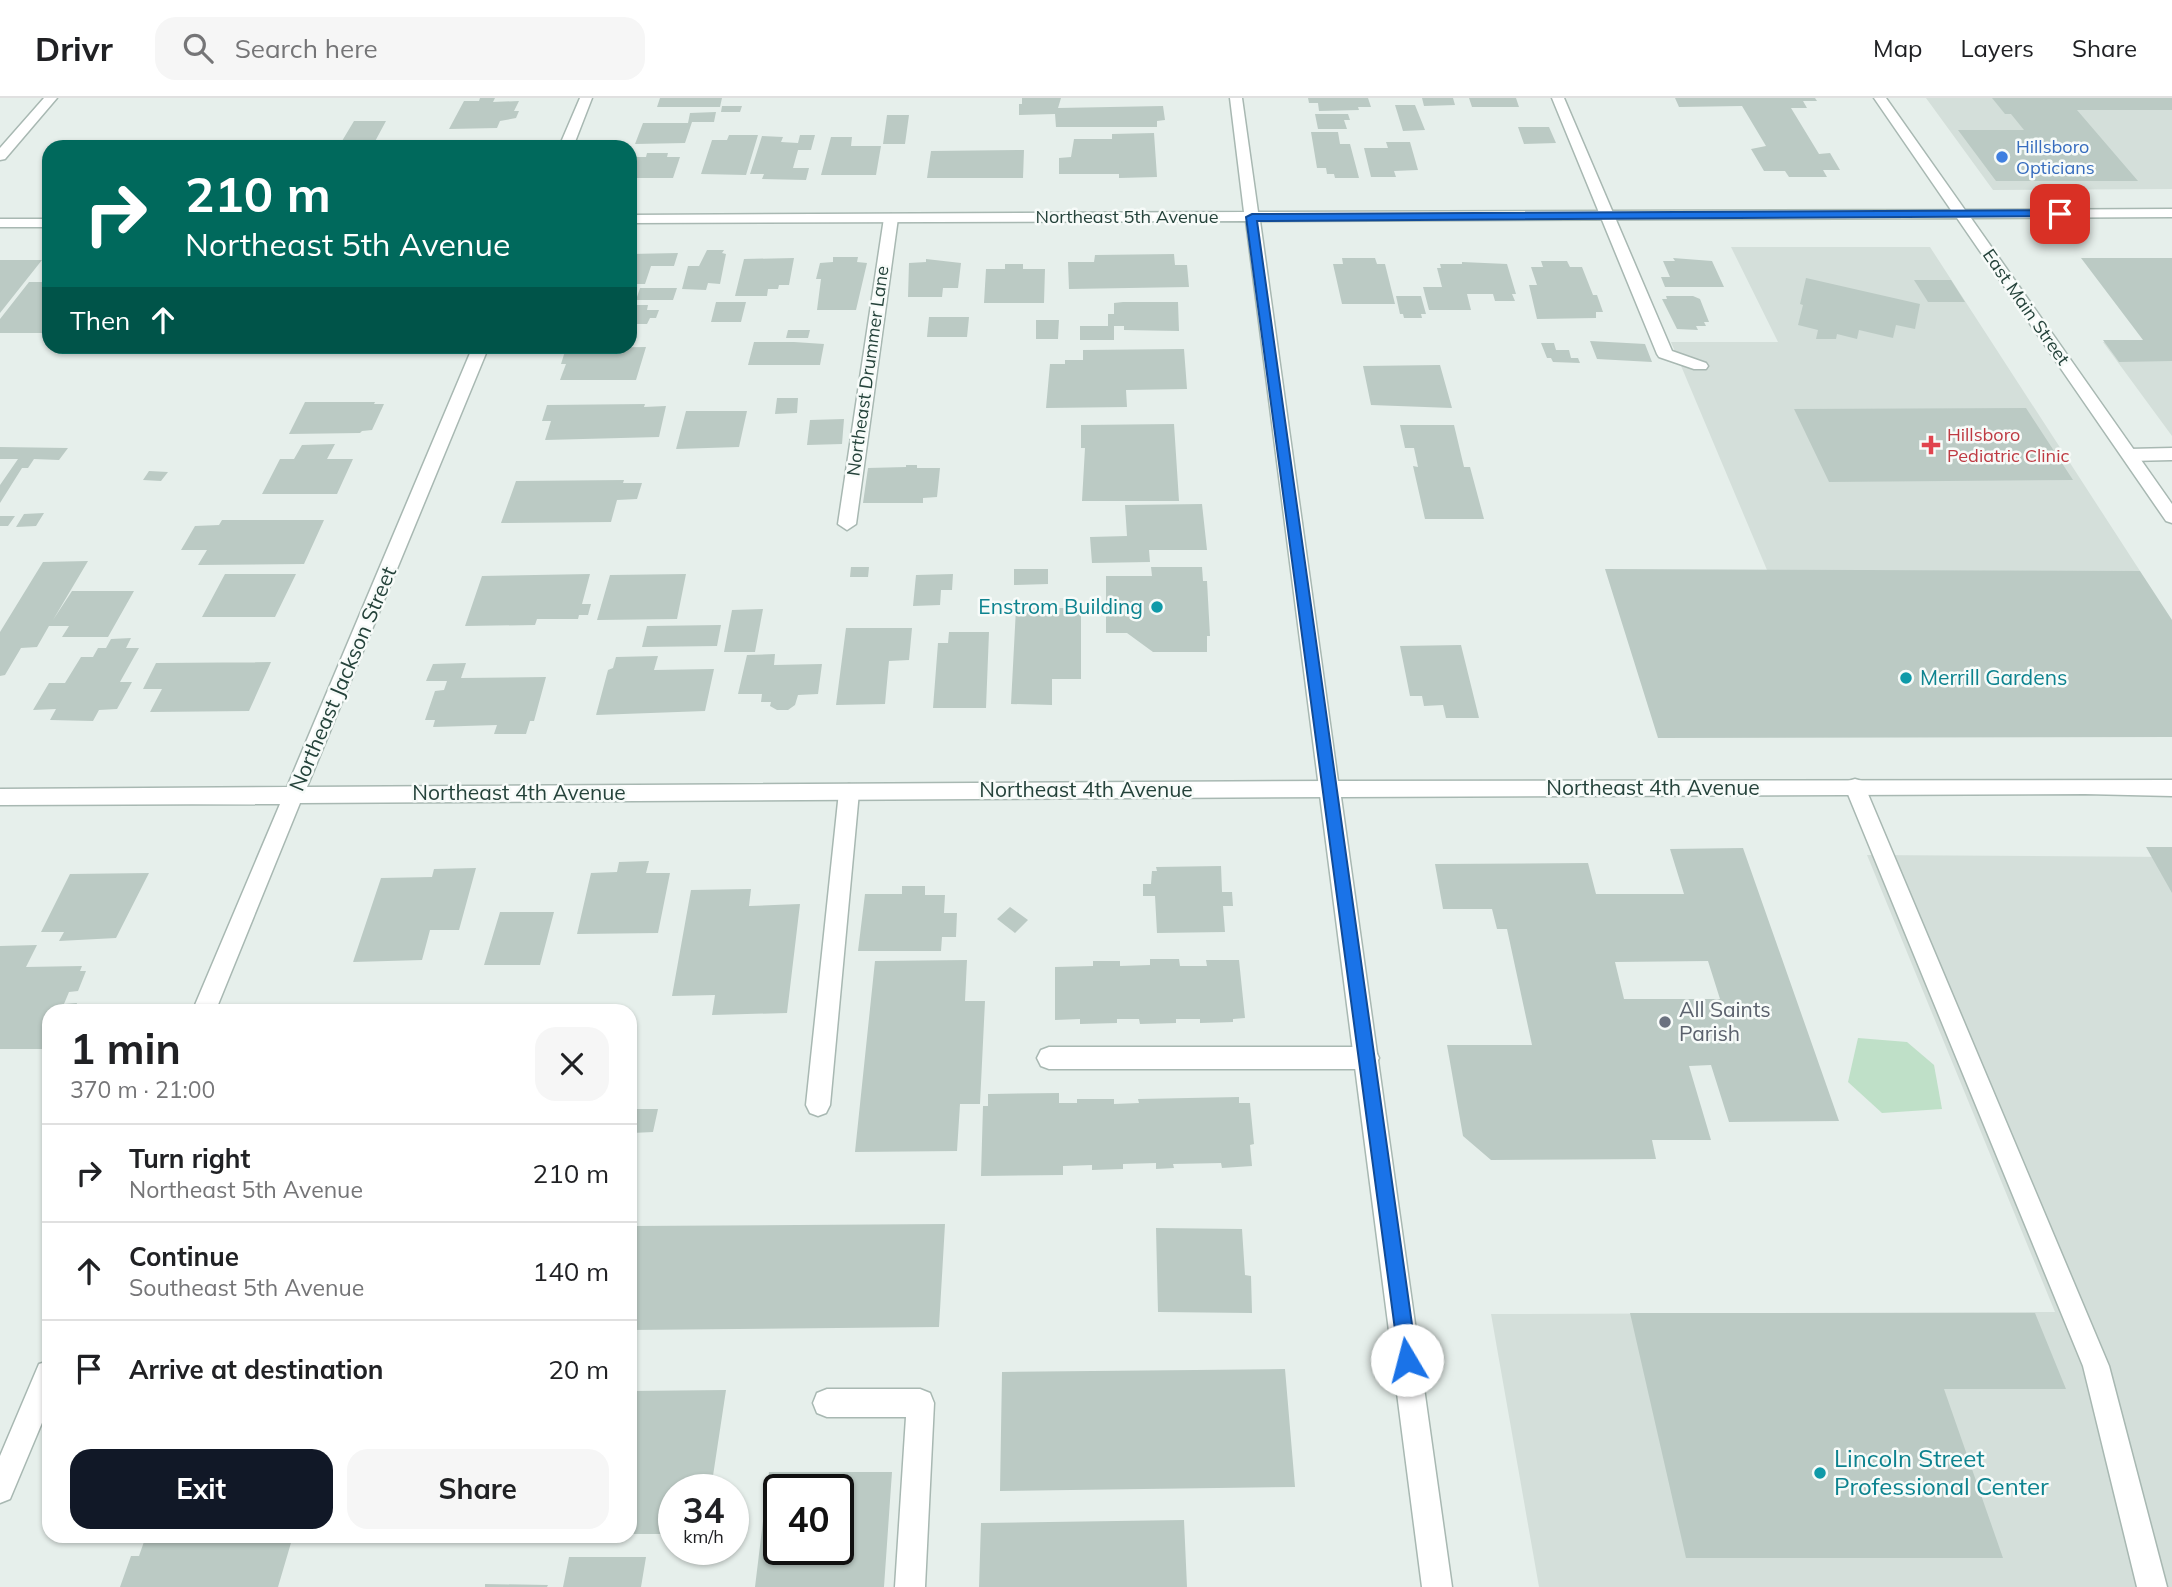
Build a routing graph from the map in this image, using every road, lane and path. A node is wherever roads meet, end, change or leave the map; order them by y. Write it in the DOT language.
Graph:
graph roads {
  1 [pos="51,98"];
  2 [pos="586,98"];
  3 [pos="1236,98"];
  4 [pos="1558,98"];
  5 [pos="1880,98"];
  6 [pos="569,140"];
  7 [pos="0,156"];
  8 [pos="2172,213"];
  9 [pos="1961,214"];
  10 [pos="1609,216"];
  11 [pos="1252,217"];
  12 [pos="891,218"];
  13 [pos="637,219"];
  14 [pos="0,223"];
  15 [pos="42,223"];
  16 [pos="478,354"];
  17 [pos="1700,366"];
  18 [pos="2129,454"];
  19 [pos="2172,454"];
  20 [pos="2172,517"];
  21 [pos="847,524"];
  22 [pos="1855,787"];
  23 [pos="2172,788"];
  24 [pos="1331,789"];
  25 [pos="849,792"];
  26 [pos="295,794"];
  27 [pos="0,797"];
  28 [pos="206,1004"];
  29 [pos="1049,1058"];
  30 [pos="1367,1058"];
  31 [pos="818,1105"];
  32 [pos="42,1390"];
  33 [pos="827,1403"];
  34 [pos="0,1489"];
  35 [pos="909,1587"];
  36 [pos="1437,1587"];
  37 [pos="2152,1587"];
  1 -- 7 [label="street"];
  2 -- 6 [label="street"];
  3 -- 11 [label="street"];
  4 -- 10 [label="street"];
  5 -- 9 [label="street, East Main Street"];
  8 -- 9 [label="street, Northeast 5th Avenue"];
  9 -- 10 [label="street, Northeast 5th Avenue"];
  9 -- 18 [label="street, East Main Street"];
  10 -- 11 [label="street, Northeast 5th Avenue"];
  10 -- 17 [label="street"];
  11 -- 12 [label="street, Northeast 5th Avenue"];
  11 -- 24 [label="street"];
  12 -- 13 [label="street, Northeast 5th Avenue"];
  12 -- 21 [label="street, Northeast Drummer Lane"];
  14 -- 15 [label="street"];
  16 -- 26 [label="street, Northeast Jackson Street"];
  18 -- 19 [label="street"];
  18 -- 20 [label="street, East Main Street"];
  22 -- 23 [label="street, Northeast 4th Avenue"];
  22 -- 24 [label="street, Northeast 4th Avenue"];
  22 -- 37 [label="street"];
  24 -- 25 [label="street, Northeast 4th Avenue"];
  24 -- 30 [label="street"];
  25 -- 26 [label="street, Northeast 4th Avenue"];
  25 -- 31 [label="street"];
  26 -- 27 [label="street, Northeast 4th Avenue"];
  26 -- 28 [label="street, Northeast Jackson Street"];
  29 -- 30 [label="street"];
  30 -- 36 [label="street"];
  32 -- 34 [label="street"];
  33 -- 35 [label="street"];
}
